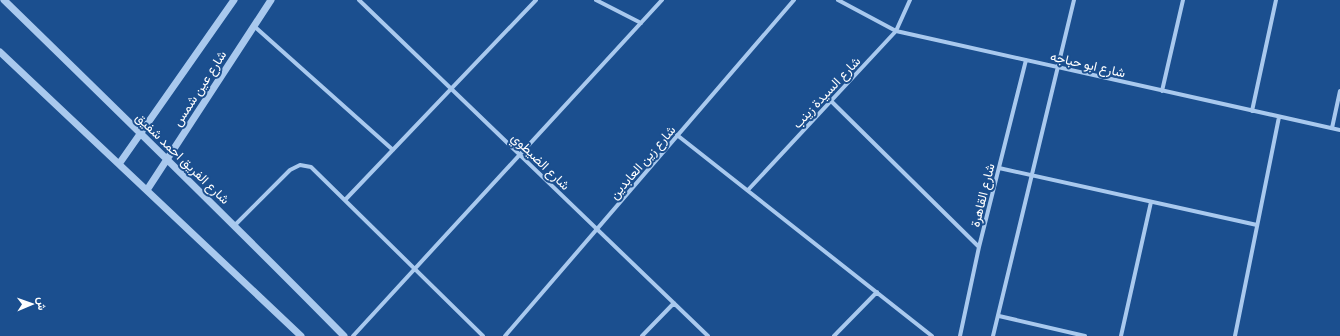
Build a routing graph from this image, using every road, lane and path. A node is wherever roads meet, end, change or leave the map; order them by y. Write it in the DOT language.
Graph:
graph roads {
  1 [pos="4,0"];
  2 [pos="234,0"];
  3 [pos="271,0"];
  4 [pos="359,0"];
  5 [pos="536,0"];
  6 [pos="596,0"];
  7 [pos="662,0"];
  8 [pos="794,0"];
  9 [pos="838,0"];
  10 [pos="910,0"];
  11 [pos="1074,0"];
  12 [pos="1183,0"];
  13 [pos="1276,0"];
  14 [pos="641,23"];
  15 [pos="254,26"];
  16 [pos="896,31"];
  17 [pos="0,52"];
  18 [pos="1026,60"];
  19 [pos="1058,68"];
  20 [pos="451,89"];
  21 [pos="1162,90"];
  22 [pos="1340,91"];
  23 [pos="831,101"];
  24 [pos="1252,111"];
  25 [pos="1279,117"];
  26 [pos="1332,128"];
  27 [pos="1340,130"];
  28 [pos="140,135"];
  29 [pos="677,135"];
  30 [pos="393,150"];
  31 [pos="520,155"];
  32 [pos="166,160"];
  33 [pos="119,164"];
  34 [pos="999,168"];
  35 [pos="1032,175"];
  36 [pos="147,190"];
  37 [pos="748,190"];
  38 [pos="345,200"];
  39 [pos="1151,202"];
  40 [pos="235,226"];
  41 [pos="1257,226"];
  42 [pos="597,229"];
  43 [pos="979,247"];
  44 [pos="415,269"];
  45 [pos="877,292"];
  46 [pos="674,303"];
  47 [pos="999,316"];
  48 [pos="301,336"];
  49 [pos="344,336"];
  50 [pos="353,336"];
  51 [pos="483,336"];
  52 [pos="505,336"];
  53 [pos="642,336"];
  54 [pos="708,336"];
  55 [pos="834,336"];
  56 [pos="932,336"];
  57 [pos="960,336"];
  58 [pos="993,336"];
  59 [pos="1085,336"];
  60 [pos="1121,336"];
  61 [pos="1235,336"];
  1 -- 28 [label="street, شارع الفريق احمد شفيق"];
  2 -- 28 [label="street, شارع عين شمس"];
  3 -- 15 [label="street, شارع عين شمس"];
  4 -- 20 [label="street, شارع الضيطوي"];
  5 -- 20 [label="street"];
  6 -- 14 [label="street"];
  7 -- 14 [label="street"];
  8 -- 29 [label="street, شارع زين العابدين"];
  9 -- 16 [label="street, شارع ابو حباجه"];
  10 -- 16 [label="street, شارع السيدة زينب"];
  11 -- 19 [label="street"];
  12 -- 21 [label="street"];
  13 -- 24 [label="street"];
  14 -- 31 [label="street"];
  15 -- 30 [label="street"];
  15 -- 32 [label="street, شارع عين شمس"];
  16 -- 18 [label="street, شارع ابو حباجه"];
  16 -- 23 [label="street, شارع السيدة زينب"];
  17 -- 33 [label="street"];
  18 -- 19 [label="street, شارع ابو حباجه"];
  18 -- 34 [label="street, شارع القاهرة"];
  19 -- 21 [label="street, شارع ابو حباجه"];
  19 -- 35 [label="street"];
  20 -- 30 [label="street"];
  20 -- 31 [label="street, شارع الضيطوي"];
  21 -- 24 [label="street, شارع ابو حباجه"];
  22 -- 26 [label="street"];
  23 -- 37 [label="street, شارع السيدة زينب"];
  23 -- 43 [label="street"];
  24 -- 25 [label="street, شارع ابو حباجه"];
  25 -- 26 [label="street, شارع ابو حباجه"];
  25 -- 41 [label="street"];
  26 -- 27 [label="street, شارع ابو حباجه"];
  28 -- 32 [label="street, شارع الفريق احمد شفيق"];
  28 -- 33 [label="street, شارع عين شمس"];
  29 -- 37 [label="street"];
  29 -- 42 [label="street, شارع زين العابدين"];
  30 -- 38 [label="street"];
  31 -- 42 [label="street, شارع الضيطوي"];
  31 -- 44 [label="street"];
  32 -- 36 [label="street, شارع عين شمس"];
  32 -- 40 [label="street, شارع الفريق احمد شفيق"];
  33 -- 36 [label="street"];
  34 -- 35 [label="street"];
  34 -- 43 [label="street, شارع القاهرة"];
  35 -- 39 [label="street"];
  35 -- 47 [label="street"];
  36 -- 48 [label="street"];
  37 -- 45 [label="street"];
  38 -- 40 [label="street"];
  38 -- 44 [label="street"];
  39 -- 41 [label="street"];
  39 -- 60 [label="street"];
  40 -- 49 [label="street, شارع الفريق احمد شفيق"];
  41 -- 61 [label="street"];
  42 -- 46 [label="street, شارع الضيطوي"];
  42 -- 52 [label="street, شارع زين العابدين"];
  43 -- 57 [label="street, شارع القاهرة"];
  44 -- 50 [label="street"];
  44 -- 51 [label="street"];
  45 -- 55 [label="street"];
  45 -- 56 [label="street"];
  46 -- 53 [label="street"];
  46 -- 54 [label="street, شارع الضيطوي"];
  47 -- 58 [label="street"];
  47 -- 59 [label="street"];
}
